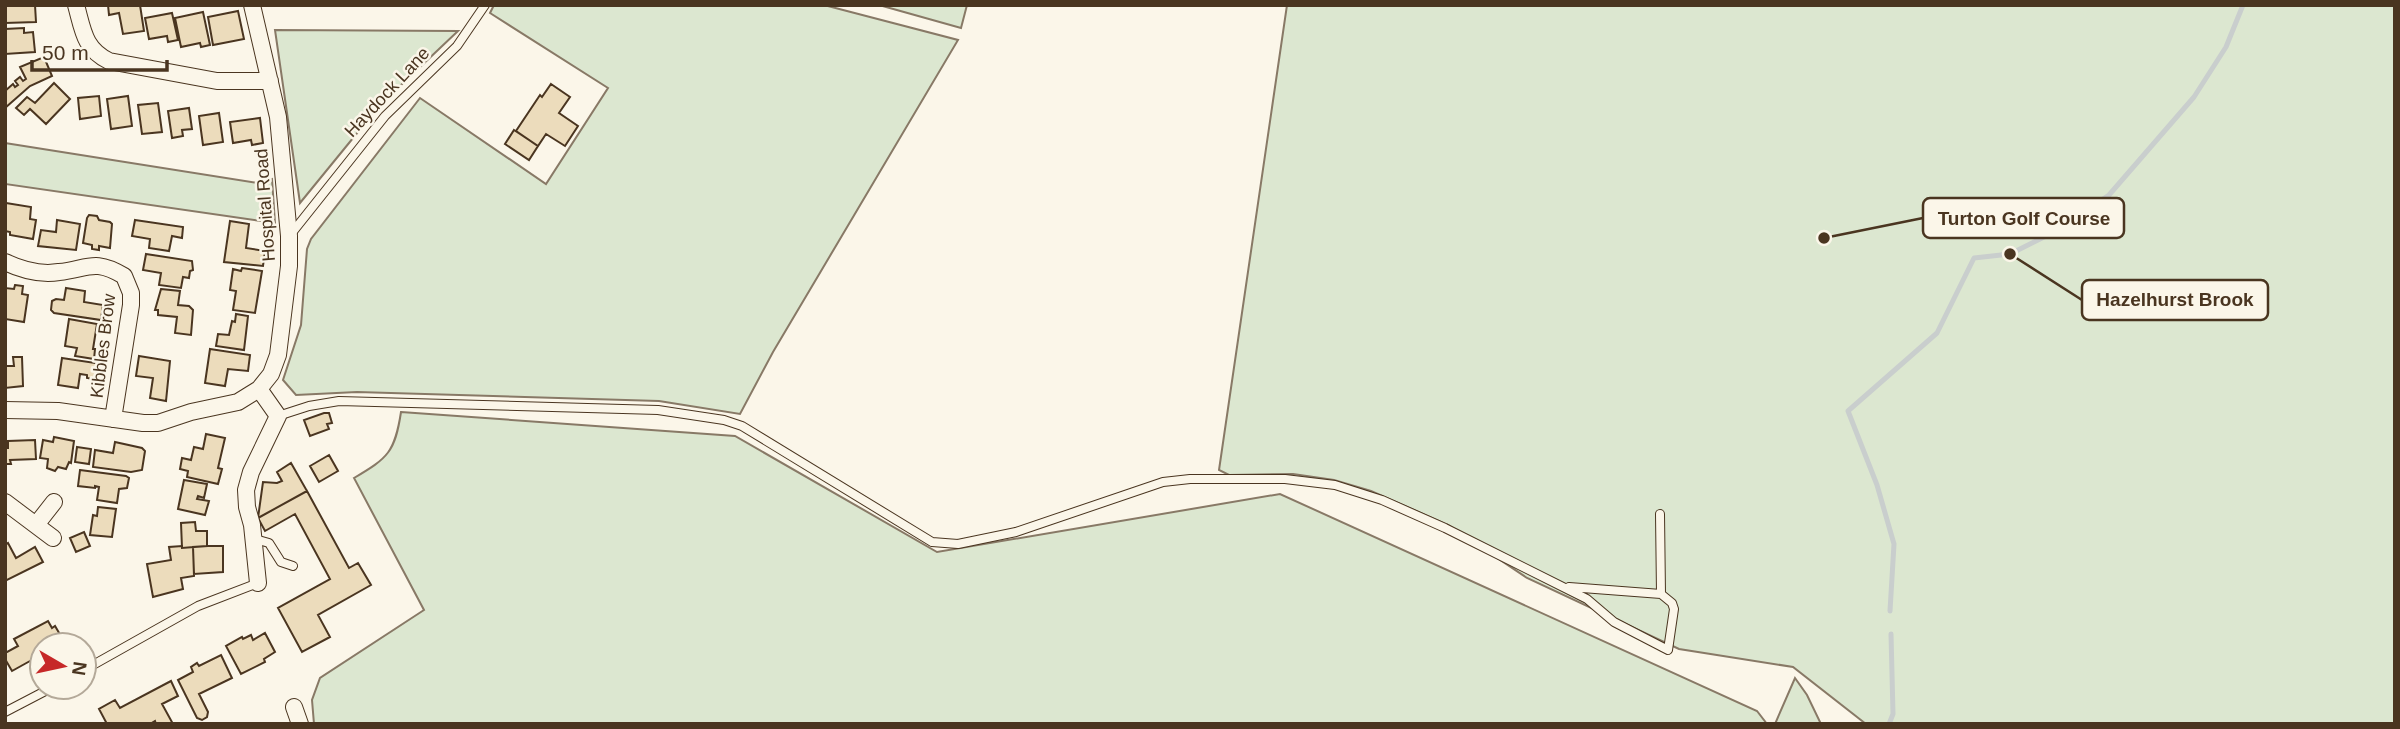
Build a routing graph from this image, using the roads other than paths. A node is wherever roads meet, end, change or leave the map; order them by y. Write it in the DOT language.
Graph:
graph roads {
  1 [pos="76,5"];
  2 [pos="252,5"];
  3 [pos="485,5"];
  4 [pos="270,81"];
  5 [pos="289,236"];
  6 [pos="5,262"];
  7 [pos="259,389"];
  8 [pos="5,410"];
  9 [pos="278,416"];
  10 [pos="113,419"];
  11 [pos="5,502"];
  12 [pos="54,502"];
  13 [pos="1660,514"];
  14 [pos="36,525"];
  15 [pos="53,538"];
  16 [pos="254,539"];
  17 [pos="293,566"];
  18 [pos="258,583"];
  19 [pos="1562,586"];
  20 [pos="1661,594"];
  21 [pos="98,662"];
  22 [pos="28,700"];
  23 [pos="294,707"];
  24 [pos="5,712"];
  25 [pos="300,724"];
  1 -- 4 [label="street"];
  2 -- 4 [label="street, Hospital Road"];
  3 -- 5 [label="lane, Haydock Lane"];
  4 -- 5 [label="street, Hospital Road"];
  5 -- 7 [label="street, Hospital Road"];
  6 -- 10 [label="street, Kibbles Brow"];
  7 -- 9 [label="street"];
  7 -- 10 [label="street"];
  8 -- 10 [label="street"];
  9 -- 16 [label="street"];
  9 -- 19 [label="lane"];
  11 -- 14 [label="street"];
  12 -- 14 [label="street"];
  13 -- 20 [label="lane"];
  14 -- 15 [label="street"];
  16 -- 17 [label="lane"];
  16 -- 18 [label="street"];
  18 -- 21 [label="lane"];
  19 -- 20 [label="lane"];
  19 -- 20 [label="lane"];
  22 -- 24 [label="lane"];
  23 -- 25 [label="street"];
}
